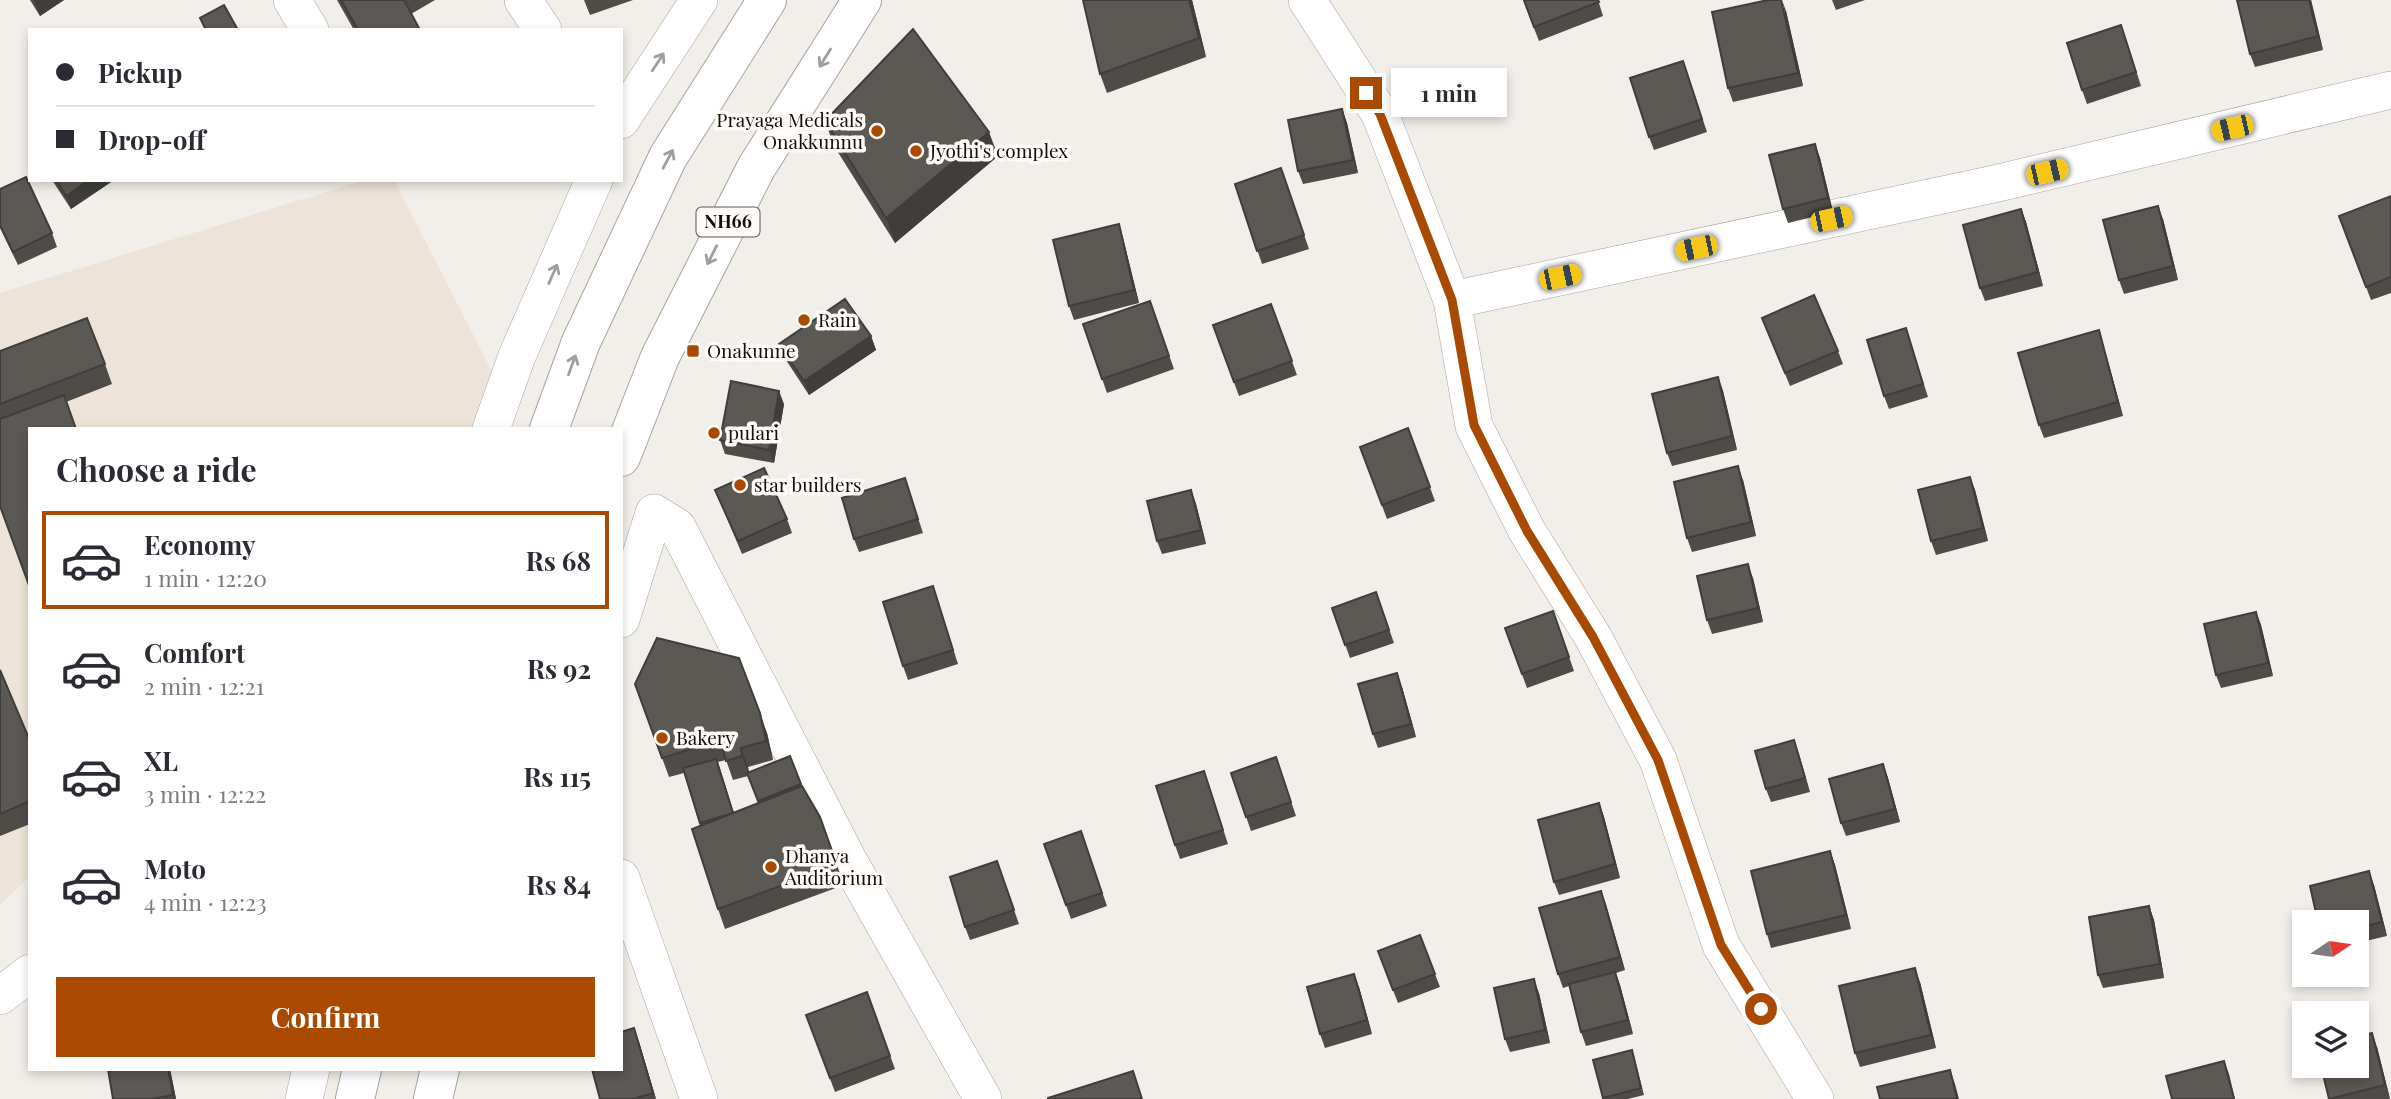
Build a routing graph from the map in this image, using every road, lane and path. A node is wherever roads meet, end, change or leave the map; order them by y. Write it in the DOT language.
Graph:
graph roads {
  1 [pos="292,0"];
  2 [pos="523,0"];
  3 [pos="699,0"];
  4 [pos="767,0"];
  5 [pos="862,0"];
  6 [pos="1307,0"];
  7 [pos="309,28"];
  8 [pos="542,28"];
  9 [pos="2391,90"];
  10 [pos="623,117"];
  11 [pos="593,182"];
  12 [pos="1452,300"];
  13 [pos="492,427"];
  14 [pos="550,427"];
  15 [pos="623,452"];
  16 [pos="623,613"];
  17 [pos="623,884"];
  18 [pos="28,975"];
  19 [pos="0,996"];
  20 [pos="311,1071"];
  21 [pos="362,1071"];
  22 [pos="440,1071"];
  23 [pos="1806,1098"];
  24 [pos="304,1099"];
  25 [pos="355,1099"];
  26 [pos="433,1099"];
  27 [pos="699,1099"];
  28 [pos="983,1099"];
  1 -- 7 [label="street"];
  2 -- 8 [label="street"];
  10 -- 3 [label="street, one-way"];
  14 -- 4 [label="highway, one-way"];
  5 -- 15 [label="highway, NH66, one-way"];
  6 -- 12 [label="street"];
  9 -- 12 [label="street"];
  13 -- 11 [label="street, one-way"];
  12 -- 23 [label="street"];
  16 -- 28 [label="street"];
  17 -- 27 [label="street"];
  18 -- 19 [label="street"];
  20 -- 24 [label="street"];
  21 -- 25 [label="highway"];
  22 -- 26 [label="highway"];
}
